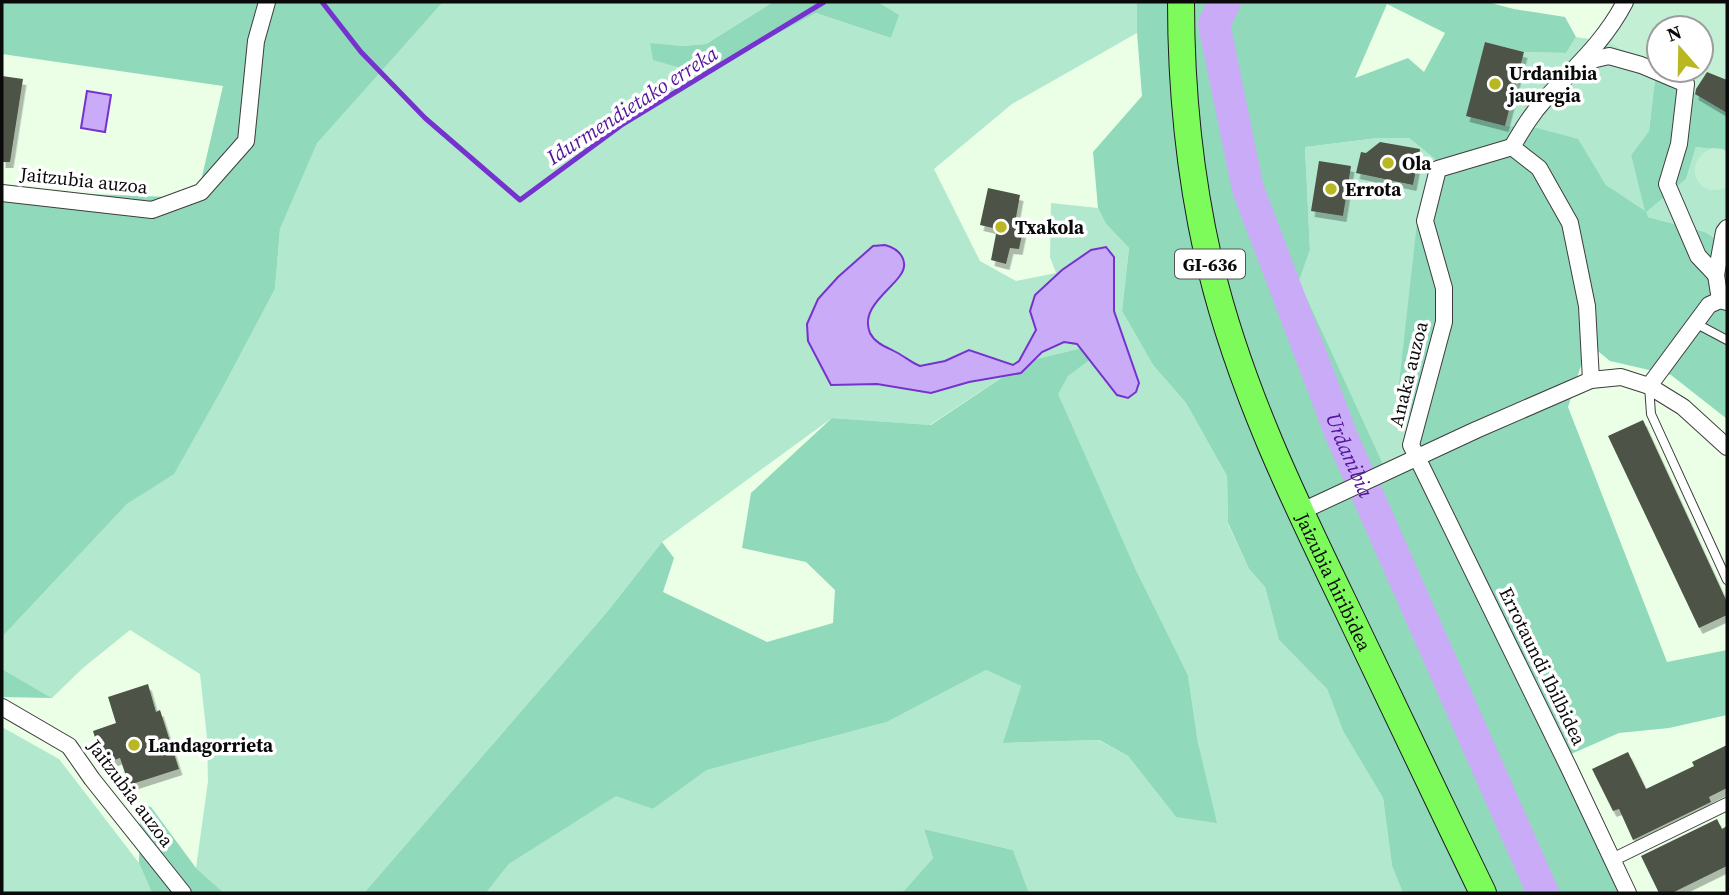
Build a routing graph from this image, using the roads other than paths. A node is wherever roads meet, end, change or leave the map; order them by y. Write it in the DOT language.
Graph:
graph roads {
  1 [pos="267,2"];
  2 [pos="1181,2"];
  3 [pos="1625,2"];
  4 [pos="1583,62"];
  5 [pos="1512,147"];
  6 [pos="2,193"];
  7 [pos="1727,228"];
  8 [pos="1716,275"];
  9 [pos="1723,301"];
  10 [pos="1695,323"];
  11 [pos="1727,340"];
  12 [pos="1591,380"];
  13 [pos="1649,386"];
  14 [pos="1727,447"];
  15 [pos="1417,458"];
  16 [pos="1300,512"];
  17 [pos="1727,580"];
  18 [pos="2,707"];
  19 [pos="1727,804"];
  20 [pos="1612,860"];
  21 [pos="183,893"];
  22 [pos="1483,893"];
  23 [pos="1628,893"];
  1 -- 6 [label="street, Jaitzubia auzoa"];
  2 -- 16 [label="main road, GI-636"];
  3 -- 4 [label="street"];
  4 -- 5 [label="street"];
  4 -- 8 [label="street"];
  5 -- 12 [label="street"];
  5 -- 15 [label="street, Anaka auzoa"];
  7 -- 8 [label="street"];
  8 -- 9 [label="street"];
  9 -- 10 [label="street"];
  10 -- 11 [label="lane"];
  10 -- 13 [label="street"];
  12 -- 13 [label="street, Jaizubia hiribidea"];
  12 -- 15 [label="street, Jaizubia hiribidea"];
  13 -- 14 [label="street, Jaizubia hiribidea"];
  13 -- 17 [label="lane"];
  15 -- 16 [label="street, Jaizubia hiribidea"];
  15 -- 20 [label="street, Errotaundi Ibilbidea"];
  16 -- 22 [label="main road, Jaizubia hiribidea / GI-636"];
  18 -- 21 [label="street, Jaitzubia auzoa"];
  19 -- 20 [label="street"];
  20 -- 23 [label="street, Errotaundi Ibilbidea"];
}
